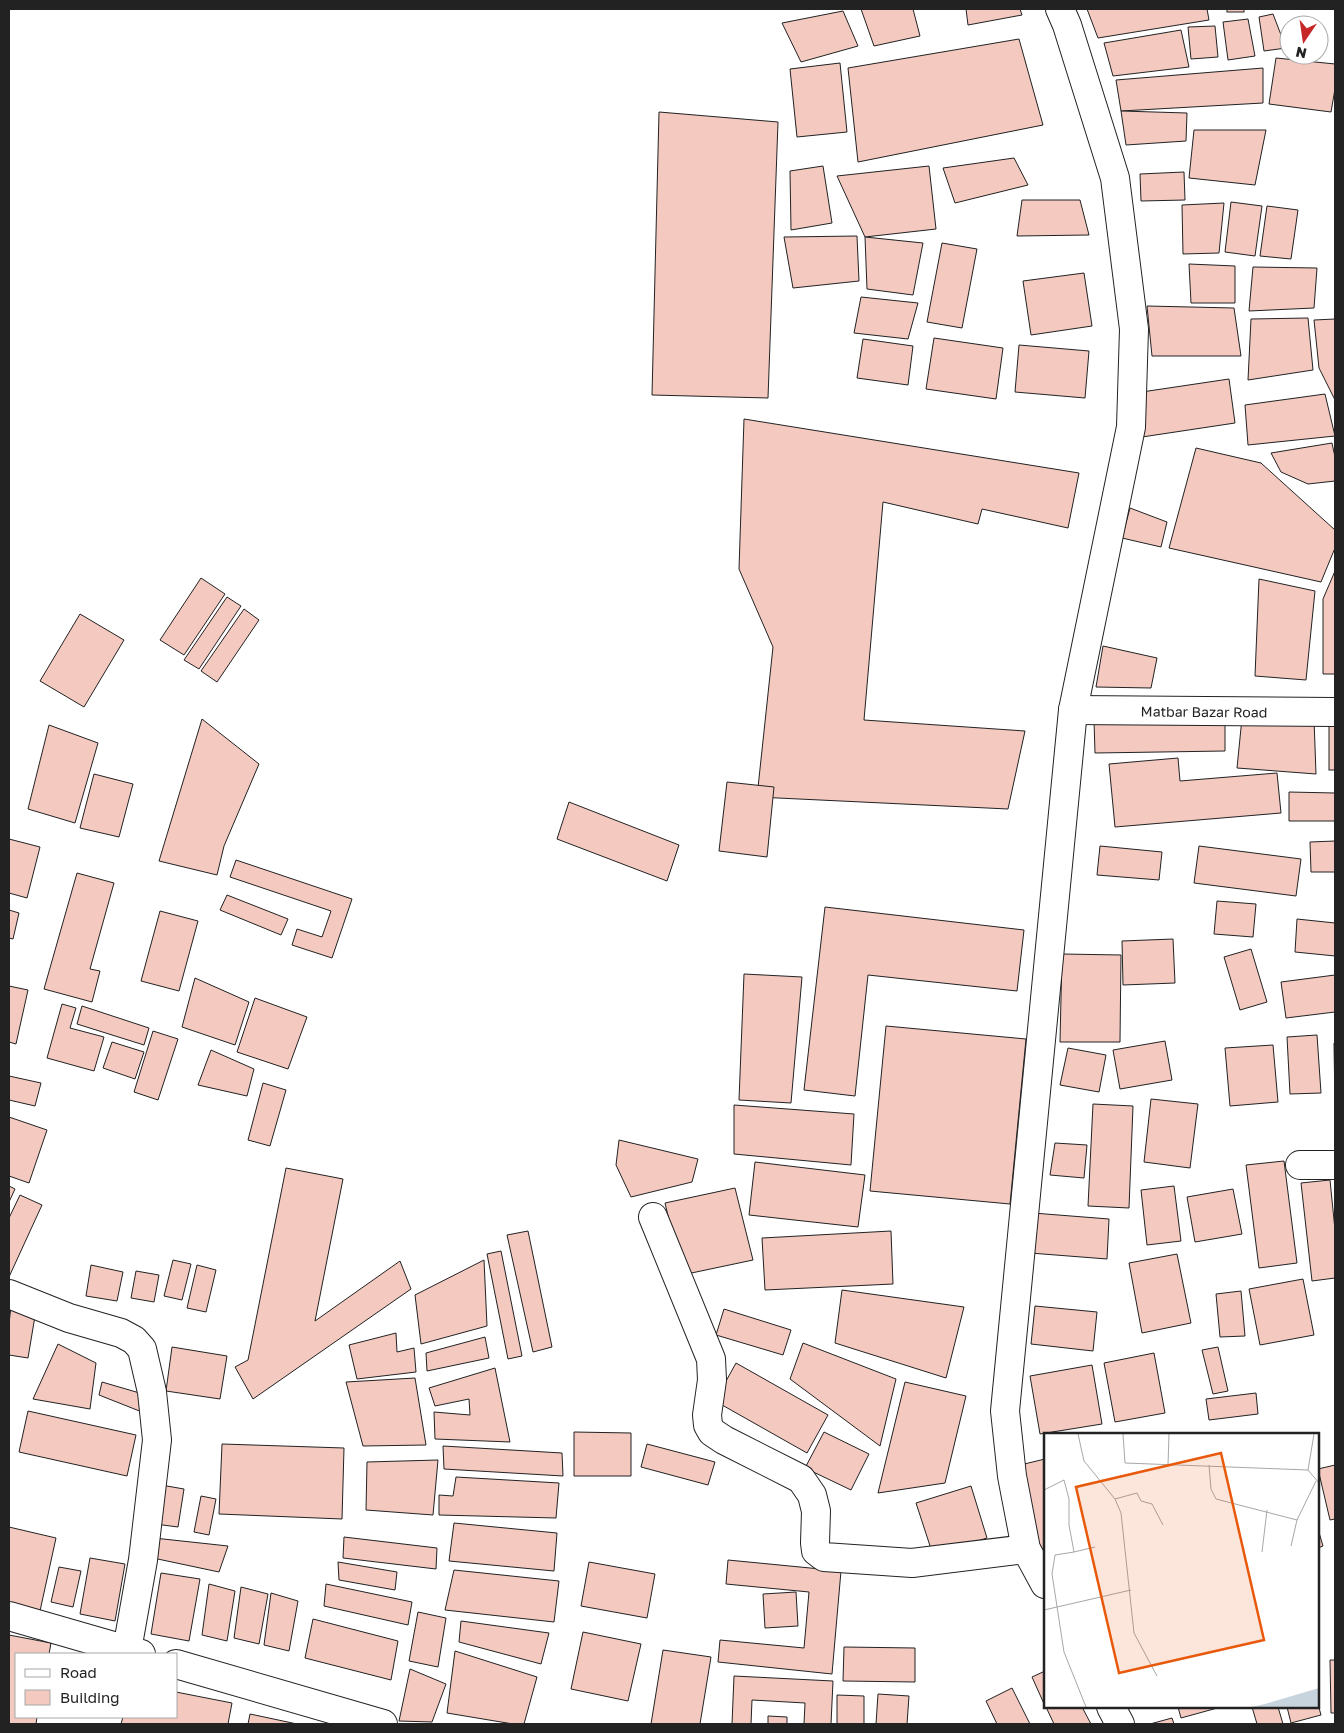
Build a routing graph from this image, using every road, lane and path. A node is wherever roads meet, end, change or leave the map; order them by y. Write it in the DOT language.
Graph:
graph roads {
  1 [pos="1060,9"];
  2 [pos="1073,710"];
  3 [pos="1335,712"];
  4 [pos="1300,1165"];
  5 [pos="1335,1166"];
  6 [pos="653,1217"];
  7 [pos="9,1294"];
  8 [pos="1026,1549"];
  9 [pos="1044,1582"];
  10 [pos="9,1616"];
  11 [pos="134,1652"];
  12 [pos="178,1665"];
  13 [pos="1112,1708"];
  14 [pos="383,1724"];
  15 [pos="1120,1724"];
  1 -- 2 [label="street"];
  2 -- 3 [label="street, Matbar Bazar Road"];
  2 -- 8 [label="street"];
  4 -- 5 [label="street"];
  6 -- 8 [label="street"];
  7 -- 11 [label="street"];
  8 -- 9 [label="street"];
  10 -- 11 [label="street"];
  12 -- 14 [label="street"];
  13 -- 15 [label="street"];
}
